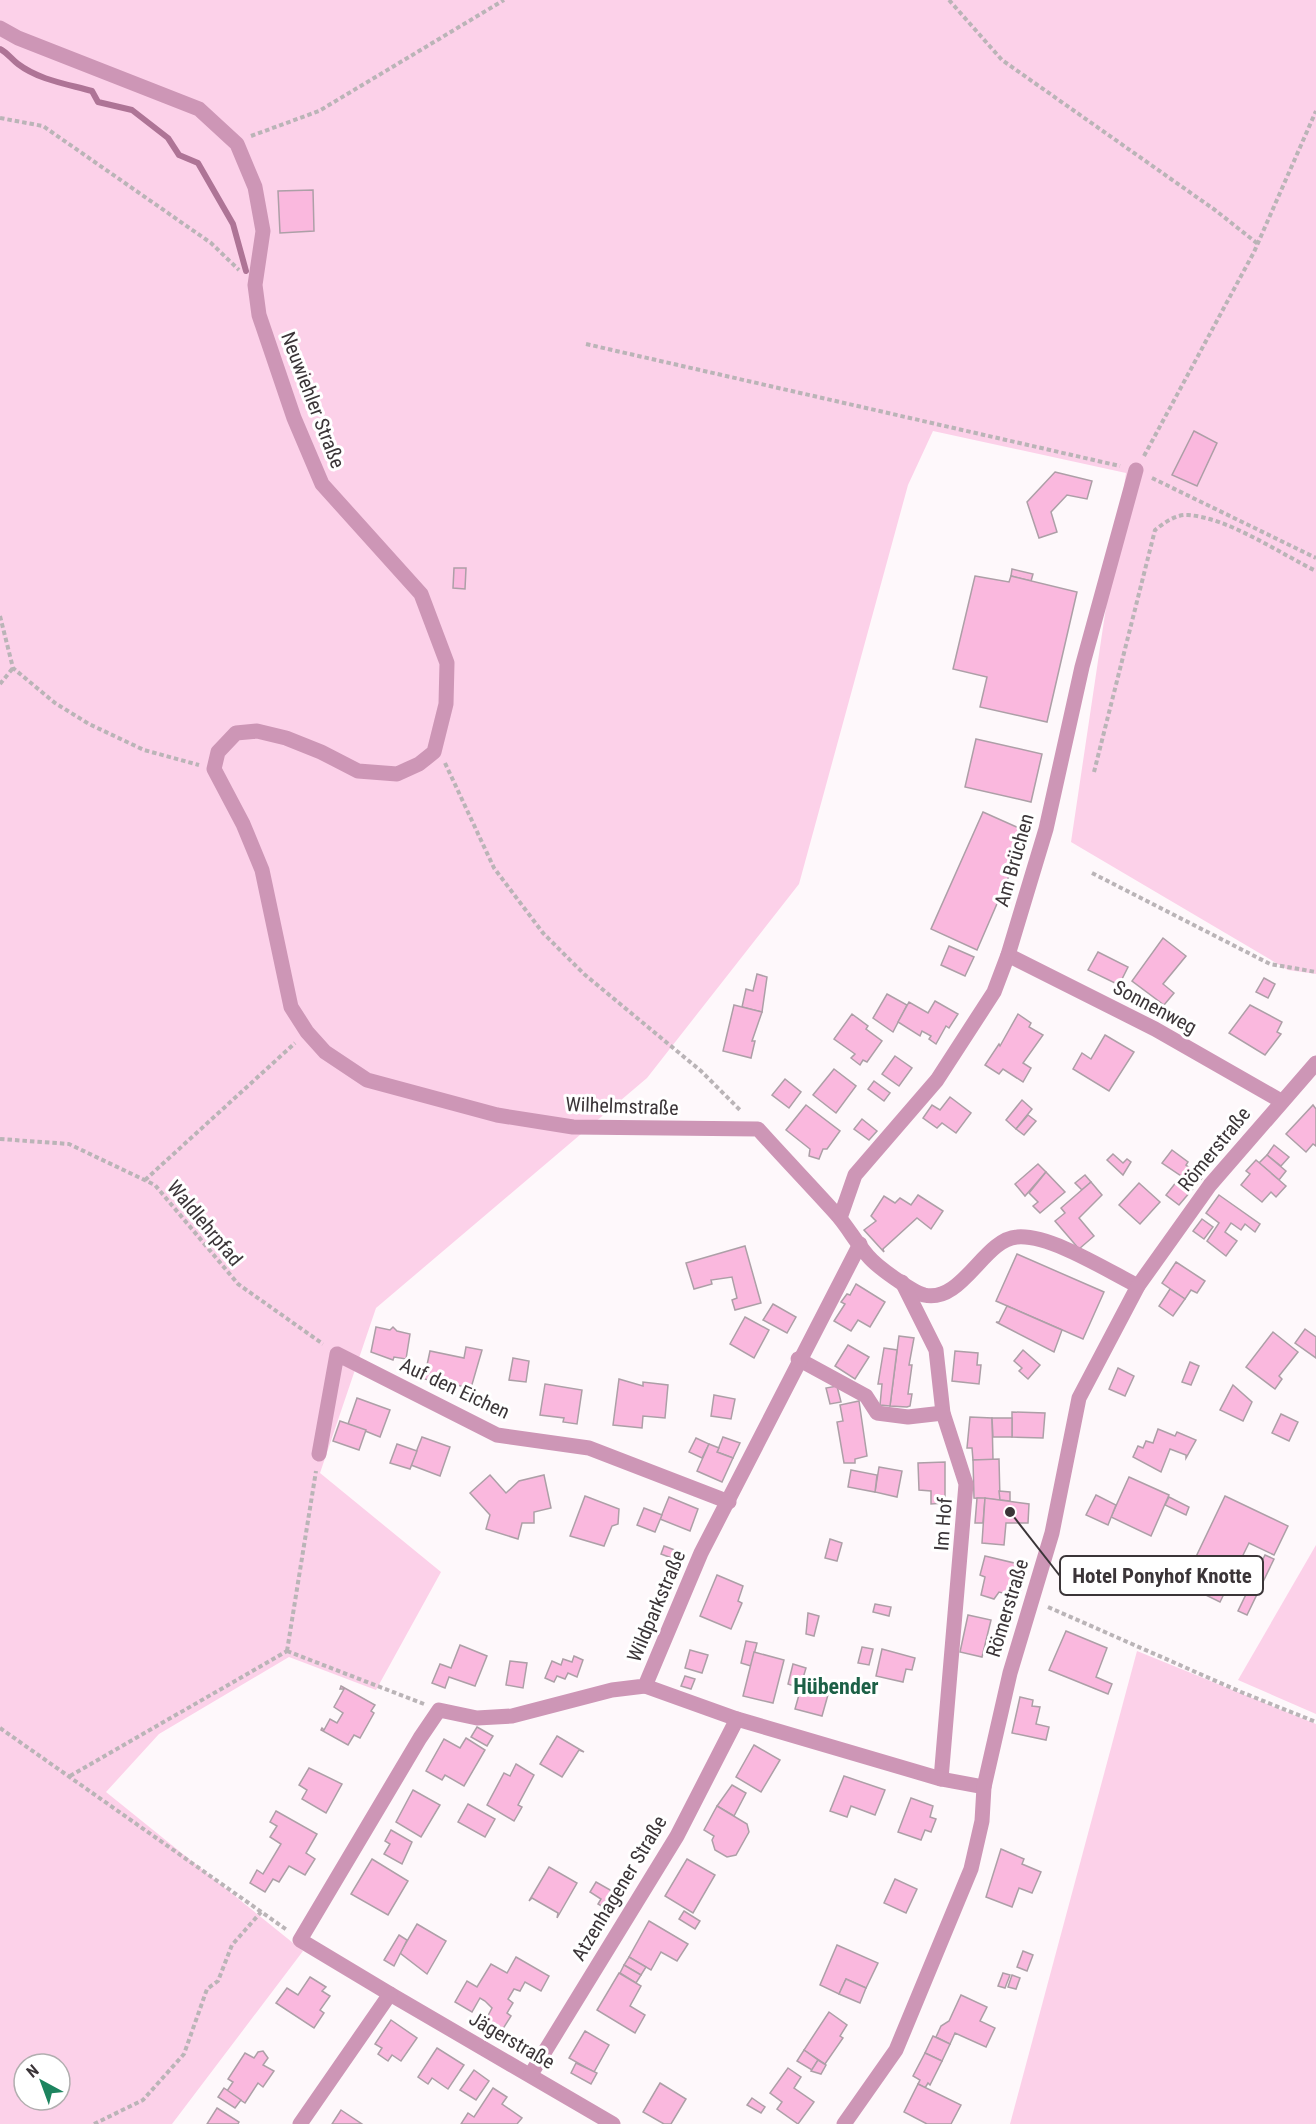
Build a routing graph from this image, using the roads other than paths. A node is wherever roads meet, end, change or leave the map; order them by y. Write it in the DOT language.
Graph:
graph roads {
  1 [pos="0,28"];
  2 [pos="1136,470"];
  3 [pos="214,770"];
  4 [pos="1008,955"];
  5 [pos="1312,1073"];
  6 [pos="1281,1101"];
  7 [pos="840,1218"];
  8 [pos="860,1244"];
  9 [pos="902,1282"];
  10 [pos="1138,1286"];
  11 [pos="798,1359"];
  12 [pos="943,1413"];
  13 [pos="319,1454"];
  14 [pos="729,1502"];
  15 [pos="645,1686"];
  16 [pos="737,1719"];
  17 [pos="941,1779"];
  18 [pos="984,1787"];
  19 [pos="300,1940"];
  20 [pos="390,1994"];
  21 [pos="531,2074"];
  22 [pos="300,2124"];
  23 [pos="613,2124"];
  24 [pos="844,2124"];
  1 -- 3 [label="street, Neuwiehler Straße"];
  2 -- 4 [label="street, Am Brüchen"];
  3 -- 7 [label="street, Wilhelmstraße"];
  4 -- 6 [label="street, Sonnenweg"];
  4 -- 7 [label="street, Am Brüchen"];
  5 -- 6 [label="street, Römerstraße"];
  6 -- 10 [label="street, Römerstraße"];
  7 -- 8 [label="street"];
  8 -- 9 [label="street"];
  8 -- 11 [label="street, Wildparkstraße"];
  9 -- 10 [label="street"];
  9 -- 12 [label="street, Im Hof"];
  10 -- 18 [label="street, Römerstraße"];
  11 -- 12 [label="street"];
  11 -- 14 [label="street, Wildparkstraße"];
  12 -- 17 [label="street, Im Hof"];
  13 -- 14 [label="street, Auf den Eichen"];
  14 -- 15 [label="street, Wildparkstraße"];
  15 -- 16 [label="street"];
  15 -- 19 [label="street, Wildparkstraße"];
  16 -- 17 [label="street"];
  16 -- 21 [label="street, Atzenhagener Straße"];
  17 -- 18 [label="street"];
  18 -- 24 [label="street, Römerstraße"];
  19 -- 20 [label="street, Jägerstraße"];
  20 -- 21 [label="street, Jägerstraße"];
  20 -- 22 [label="street"];
  21 -- 23 [label="street, Jägerstraße"];
}
